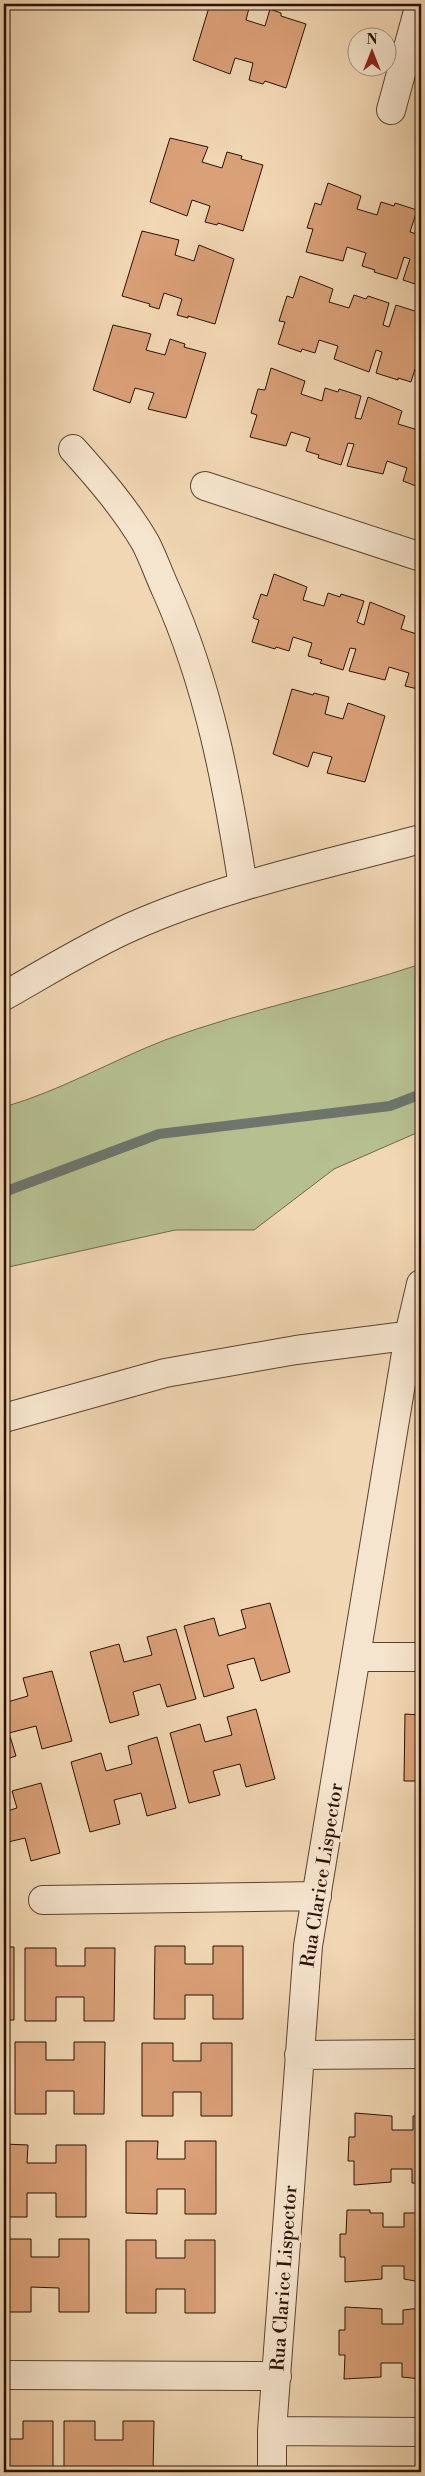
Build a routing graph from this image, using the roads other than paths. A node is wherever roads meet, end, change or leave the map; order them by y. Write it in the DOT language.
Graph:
graph roads {
  1 [pos="420,4"];
  2 [pos="391,110"];
  3 [pos="73,449"];
  4 [pos="205,486"];
  5 [pos="421,557"];
  6 [pos="421,839"];
  7 [pos="244,886"];
  8 [pos="5,988"];
  9 [pos="421,1284"];
  10 [pos="415,1335"];
  11 [pos="4,1418"];
  12 [pos="356,1657"];
  13 [pos="421,1657"];
  14 [pos="317,1896"];
  15 [pos="43,1900"];
  16 [pos="421,2054"];
  17 [pos="299,2055"];
  18 [pos="4,2375"];
  19 [pos="276,2376"];
  20 [pos="272,2431"];
  21 [pos="421,2432"];
  22 [pos="272,2472"];
  1 -- 2 [label="street"];
  3 -- 7 [label="street"];
  4 -- 5 [label="street"];
  6 -- 7 [label="street"];
  7 -- 8 [label="street"];
  9 -- 10 [label="street, Rua Clarice Lispector"];
  10 -- 11 [label="street"];
  10 -- 12 [label="street, Rua Clarice Lispector"];
  12 -- 13 [label="street"];
  12 -- 14 [label="street, Rua Clarice Lispector"];
  14 -- 15 [label="street"];
  14 -- 17 [label="street, Rua Clarice Lispector"];
  16 -- 17 [label="street"];
  17 -- 19 [label="street, Rua Clarice Lispector"];
  18 -- 19 [label="street"];
  19 -- 20 [label="street, Rua Clarice Lispector"];
  20 -- 21 [label="street"];
  20 -- 22 [label="street, Rua Clarice Lispector"];
}
